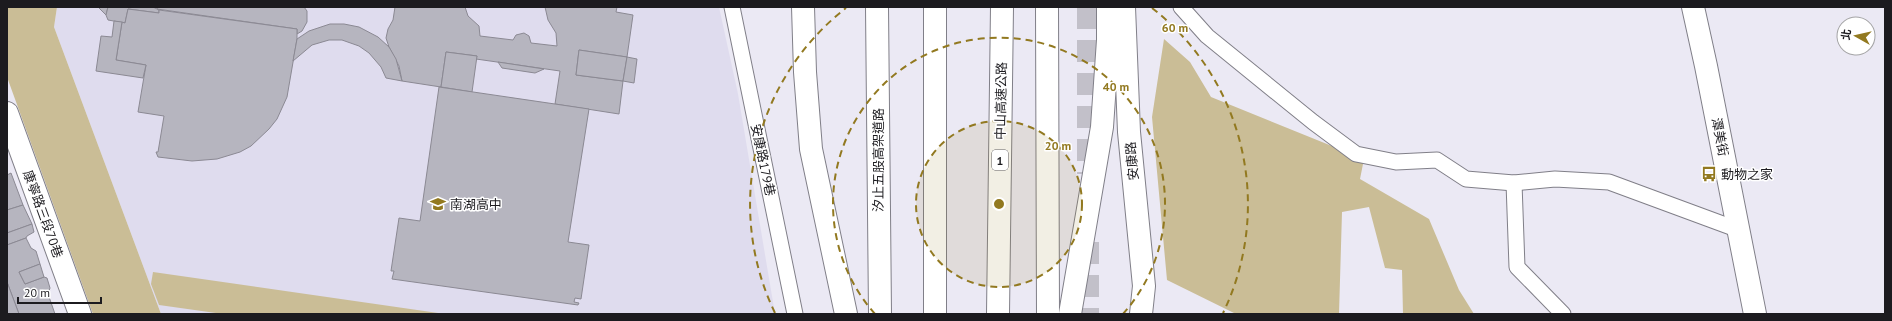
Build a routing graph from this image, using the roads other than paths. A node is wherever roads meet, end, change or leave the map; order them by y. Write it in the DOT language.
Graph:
graph roads {
  1 [pos="732,7"];
  2 [pos="803,7"];
  3 [pos="877,7"];
  4 [pos="935,7"];
  5 [pos="1002,7"];
  6 [pos="1047,7"];
  7 [pos="1108,7"];
  8 [pos="1124,7"];
  9 [pos="1181,7"];
  10 [pos="1693,7"];
  11 [pos="7,113"];
  12 [pos="1514,183"];
  13 [pos="1739,230"];
  14 [pos="80,314"];
  15 [pos="794,314"];
  16 [pos="846,314"];
  17 [pos="880,314"];
  18 [pos="935,314"];
  19 [pos="998,314"];
  20 [pos="1048,314"];
  21 [pos="1070,314"];
  22 [pos="1141,314"];
  23 [pos="1563,314"];
  24 [pos="1755,314"];
  1 -- 15 [label="lane, 安康路179巷"];
  2 -- 16 [label="main road"];
  3 -- 17 [label="main road, 汐止五股高架道路"];
  4 -- 18 [label="main road"];
  5 -- 19 [label="main road, 中山高速公路 / 1"];
  6 -- 20 [label="main road"];
  7 -- 21 [label="main road"];
  8 -- 22 [label="main road, 安康路"];
  9 -- 12 [label="lane"];
  10 -- 13 [label="main road, 潭美街"];
  11 -- 14 [label="main road, 康寧路三段70巷"];
  12 -- 13 [label="lane"];
  12 -- 23 [label="lane"];
  13 -- 24 [label="main road, 潭美街"];
}
